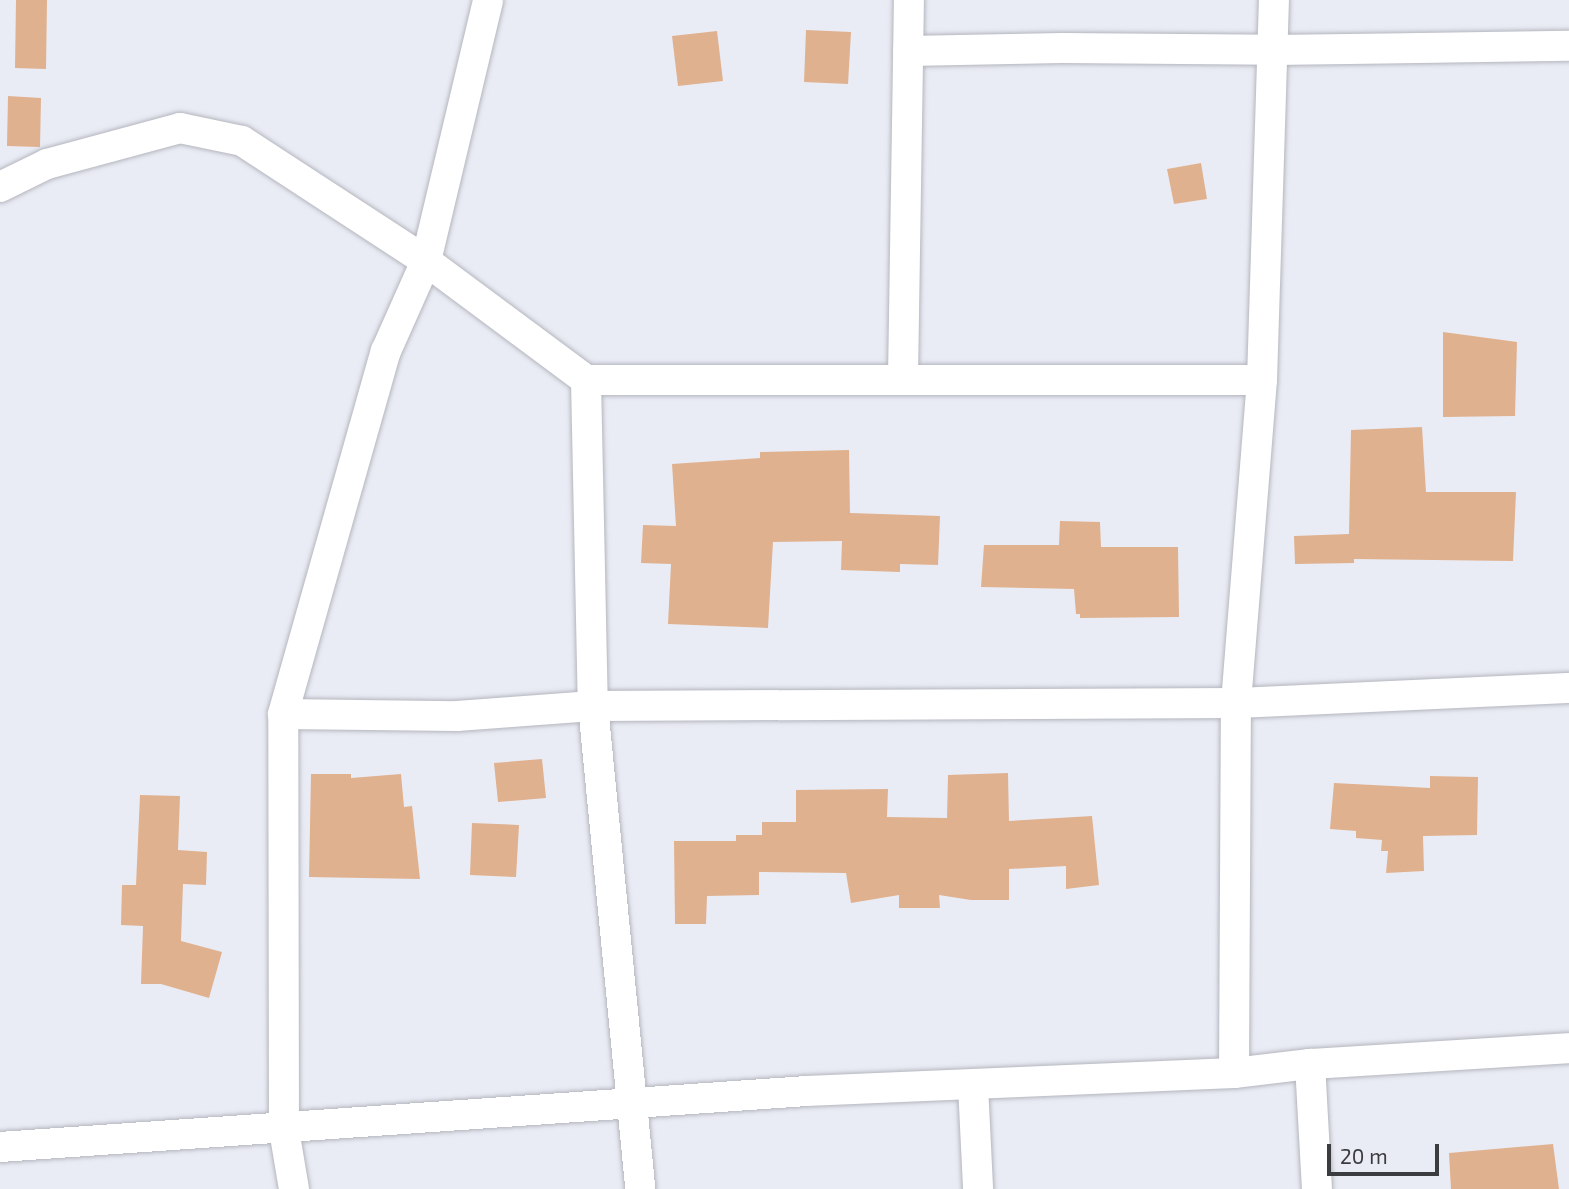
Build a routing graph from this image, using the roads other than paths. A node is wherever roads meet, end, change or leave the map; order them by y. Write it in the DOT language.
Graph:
graph roads {
  1 [pos="488,0"];
  2 [pos="909,0"];
  3 [pos="1274,0"];
  4 [pos="1569,46"];
  5 [pos="1272,50"];
  6 [pos="908,51"];
  7 [pos="0,187"];
  8 [pos="426,261"];
  9 [pos="904,378"];
  10 [pos="586,380"];
  11 [pos="1262,380"];
  12 [pos="1569,688"];
  13 [pos="1236,703"];
  14 [pos="593,706"];
  15 [pos="283,714"];
  16 [pos="1569,1048"];
  17 [pos="1310,1064"];
  18 [pos="1234,1073"];
  19 [pos="972,1085"];
  20 [pos="631,1104"];
  21 [pos="284,1130"];
  22 [pos="0,1147"];
  23 [pos="293,1189"];
  24 [pos="640,1189"];
  25 [pos="978,1189"];
  26 [pos="1317,1189"];
  1 -- 8 [label="street"];
  2 -- 6 [label="street"];
  3 -- 5 [label="street"];
  4 -- 5 [label="street"];
  5 -- 6 [label="street"];
  5 -- 11 [label="street"];
  6 -- 9 [label="street"];
  7 -- 8 [label="street"];
  8 -- 10 [label="street"];
  8 -- 15 [label="street"];
  9 -- 10 [label="street"];
  9 -- 11 [label="street"];
  10 -- 14 [label="street"];
  11 -- 13 [label="street"];
  12 -- 13 [label="street"];
  13 -- 14 [label="street"];
  13 -- 18 [label="street"];
  14 -- 15 [label="street"];
  14 -- 20 [label="street"];
  15 -- 21 [label="street"];
  16 -- 17 [label="street"];
  17 -- 18 [label="street"];
  17 -- 26 [label="street"];
  18 -- 19 [label="street"];
  19 -- 20 [label="street"];
  19 -- 25 [label="street"];
  20 -- 21 [label="street"];
  20 -- 24 [label="street"];
  21 -- 22 [label="street"];
  21 -- 23 [label="street"];
}
